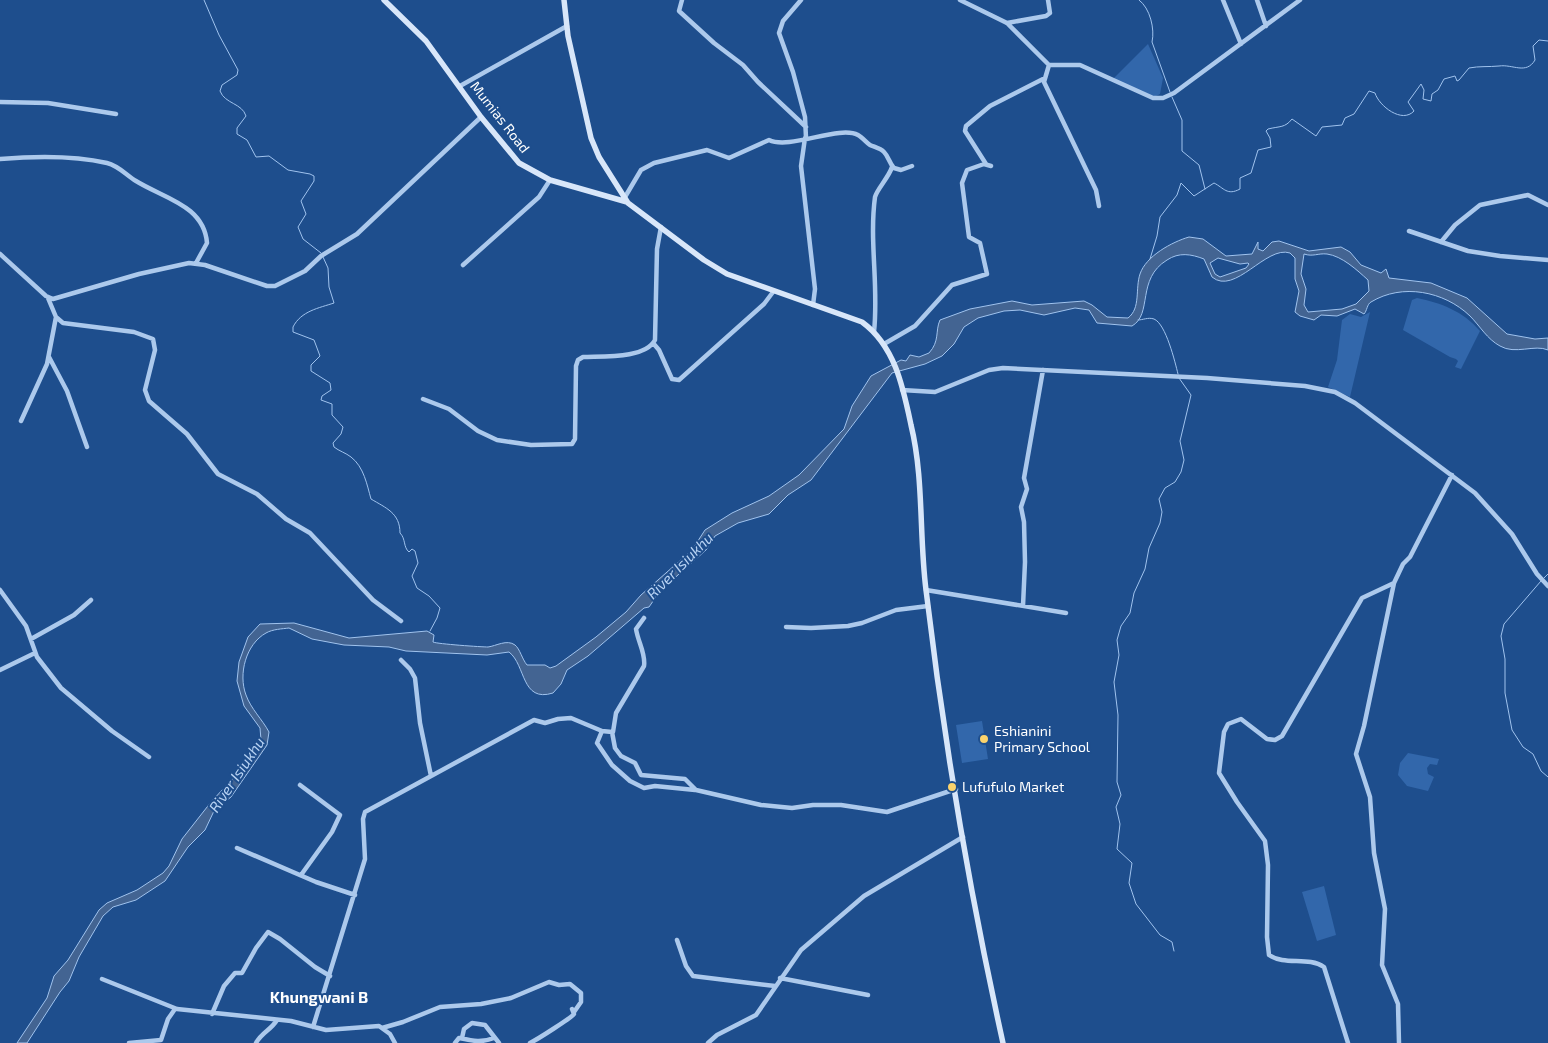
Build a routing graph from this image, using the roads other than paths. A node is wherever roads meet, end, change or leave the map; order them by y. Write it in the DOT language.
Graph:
graph roads {
  1 [pos="384,0"];
  2 [pos="564,0"];
  3 [pos="682,0"];
  4 [pos="801,0"];
  5 [pos="960,0"];
  6 [pos="1048,0"];
  7 [pos="1223,0"];
  8 [pos="1257,0"];
  9 [pos="1300,0"];
  10 [pos="1006,23"];
  11 [pos="567,26"];
  12 [pos="1266,26"];
  13 [pos="1241,44"];
  14 [pos="1049,66"];
  15 [pos="1043,79"];
  16 [pos="460,86"];
  17 [pos="0,102"];
  18 [pos="116,114"];
  19 [pos="481,117"];
  20 [pos="806,127"];
  21 [pos="806,138"];
  22 [pos="0,159"];
  23 [pos="912,166"];
  24 [pos="892,167"];
  25 [pos="550,180"];
  26 [pos="626,199"];
  27 [pos="1099,206"];
  28 [pos="1548,206"];
  29 [pos="661,227"];
  30 [pos="1409,231"];
  31 [pos="1441,242"];
  32 [pos="0,254"];
  33 [pos="1548,260"];
  34 [pos="196,263"];
  35 [pos="463,265"];
  36 [pos="773,292"];
  37 [pos="48,298"];
  38 [pos="813,305"];
  39 [pos="56,317"];
  40 [pos="874,332"];
  41 [pos="653,343"];
  42 [pos="884,344"];
  43 [pos="49,357"];
  44 [pos="1043,370"];
  45 [pos="902,390"];
  46 [pos="423,399"];
  47 [pos="21,421"];
  48 [pos="87,447"];
  49 [pos="1452,475"];
  50 [pos="1394,583"];
  51 [pos="1548,586"];
  52 [pos="0,590"];
  53 [pos="926,590"];
  54 [pos="91,600"];
  55 [pos="928,606"];
  56 [pos="1023,606"];
  57 [pos="1066,613"];
  58 [pos="644,618"];
  59 [pos="401,621"];
  60 [pos="786,626"];
  61 [pos="31,639"];
  62 [pos="35,653"];
  63 [pos="401,660"];
  64 [pos="0,670"];
  65 [pos="602,732"];
  66 [pos="613,732"];
  67 [pos="149,757"];
  68 [pos="431,776"];
  69 [pos="300,785"];
  70 [pos="696,790"];
  71 [pos="956,790"];
  72 [pos="963,837"];
  73 [pos="237,848"];
  74 [pos="301,875"];
  75 [pos="355,895"];
  76 [pos="677,940"];
  77 [pos="330,976"];
  78 [pos="780,978"];
  79 [pos="102,979"];
  80 [pos="775,986"];
  81 [pos="868,995"];
  82 [pos="175,1009"];
  83 [pos="212,1014"];
  84 [pos="276,1020"];
  85 [pos="394,1025"];
  86 [pos="313,1027"];
  87 [pos="382,1028"];
  88 [pos="390,1034"];
  89 [pos="462,1038"];
  90 [pos="494,1038"];
  91 [pos="129,1043"];
  92 [pos="256,1043"];
  93 [pos="395,1043"];
  94 [pos="455,1043"];
  95 [pos="499,1043"];
  96 [pos="530,1043"];
  97 [pos="708,1043"];
  98 [pos="1003,1043"];
  99 [pos="1348,1043"];
  100 [pos="1399,1043"];
  1 -- 16 [label="street, Mumias Road"];
  2 -- 11 [label="street"];
  3 -- 20 [label="street"];
  4 -- 20 [label="street"];
  5 -- 10 [label="street"];
  6 -- 10 [label="street"];
  7 -- 13 [label="street"];
  8 -- 12 [label="street"];
  9 -- 12 [label="street"];
  10 -- 14 [label="street"];
  11 -- 16 [label="street"];
  11 -- 26 [label="street"];
  12 -- 13 [label="street"];
  13 -- 14 [label="street"];
  14 -- 15 [label="street"];
  15 -- 27 [label="street"];
  15 -- 42 [label="street"];
  16 -- 19 [label="street, Mumias Road"];
  17 -- 18 [label="street"];
  19 -- 25 [label="street, Mumias Road"];
  19 -- 34 [label="street"];
  20 -- 21 [label="street"];
  21 -- 24 [label="street"];
  21 -- 26 [label="street"];
  21 -- 38 [label="street"];
  22 -- 34 [label="street"];
  23 -- 24 [label="street"];
  24 -- 40 [label="street"];
  25 -- 26 [label="street, Mumias Road"];
  25 -- 35 [label="street"];
  26 -- 29 [label="street"];
  28 -- 31 [label="street"];
  29 -- 36 [label="street"];
  29 -- 41 [label="street"];
  30 -- 31 [label="street"];
  31 -- 33 [label="street"];
  32 -- 37 [label="street"];
  34 -- 37 [label="street"];
  36 -- 38 [label="street"];
  36 -- 41 [label="street"];
  37 -- 39 [label="street"];
  38 -- 40 [label="street"];
  39 -- 43 [label="street"];
  39 -- 59 [label="street"];
  40 -- 42 [label="street"];
  41 -- 46 [label="street"];
  42 -- 45 [label="street"];
  43 -- 47 [label="street"];
  43 -- 48 [label="street"];
  44 -- 45 [label="street"];
  44 -- 49 [label="street"];
  44 -- 56 [label="street"];
  45 -- 53 [label="street"];
  49 -- 50 [label="street"];
  49 -- 51 [label="street"];
  50 -- 99 [label="street"];
  50 -- 100 [label="street"];
  52 -- 61 [label="street"];
  53 -- 55 [label="street"];
  53 -- 56 [label="street"];
  54 -- 61 [label="street"];
  55 -- 60 [label="street"];
  55 -- 71 [label="street"];
  56 -- 57 [label="street"];
  58 -- 66 [label="street"];
  61 -- 62 [label="street"];
  62 -- 64 [label="street"];
  62 -- 67 [label="street"];
  63 -- 68 [label="street"];
  65 -- 66 [label="street"];
  65 -- 68 [label="street"];
  65 -- 70 [label="street"];
  66 -- 70 [label="street"];
  68 -- 75 [label="street"];
  69 -- 74 [label="street"];
  70 -- 71 [label="street"];
  71 -- 72 [label="street"];
  72 -- 78 [label="street"];
  72 -- 98 [label="street"];
  73 -- 74 [label="street"];
  74 -- 75 [label="street"];
  75 -- 77 [label="street"];
  76 -- 80 [label="street"];
  77 -- 83 [label="street"];
  77 -- 86 [label="street"];
  78 -- 80 [label="street"];
  78 -- 81 [label="street"];
  79 -- 82 [label="street"];
  80 -- 97 [label="street"];
  82 -- 83 [label="street"];
  82 -- 91 [label="street"];
  83 -- 84 [label="street"];
  84 -- 86 [label="street"];
  84 -- 92 [label="street"];
  85 -- 87 [label="street"];
  85 -- 88 [label="street"];
  85 -- 96 [label="street"];
  86 -- 87 [label="street"];
  87 -- 88 [label="street"];
  88 -- 93 [label="street"];
  89 -- 90 [label="street"];
  89 -- 90 [label="street"];
  89 -- 94 [label="street"];
  90 -- 95 [label="street"];
}
